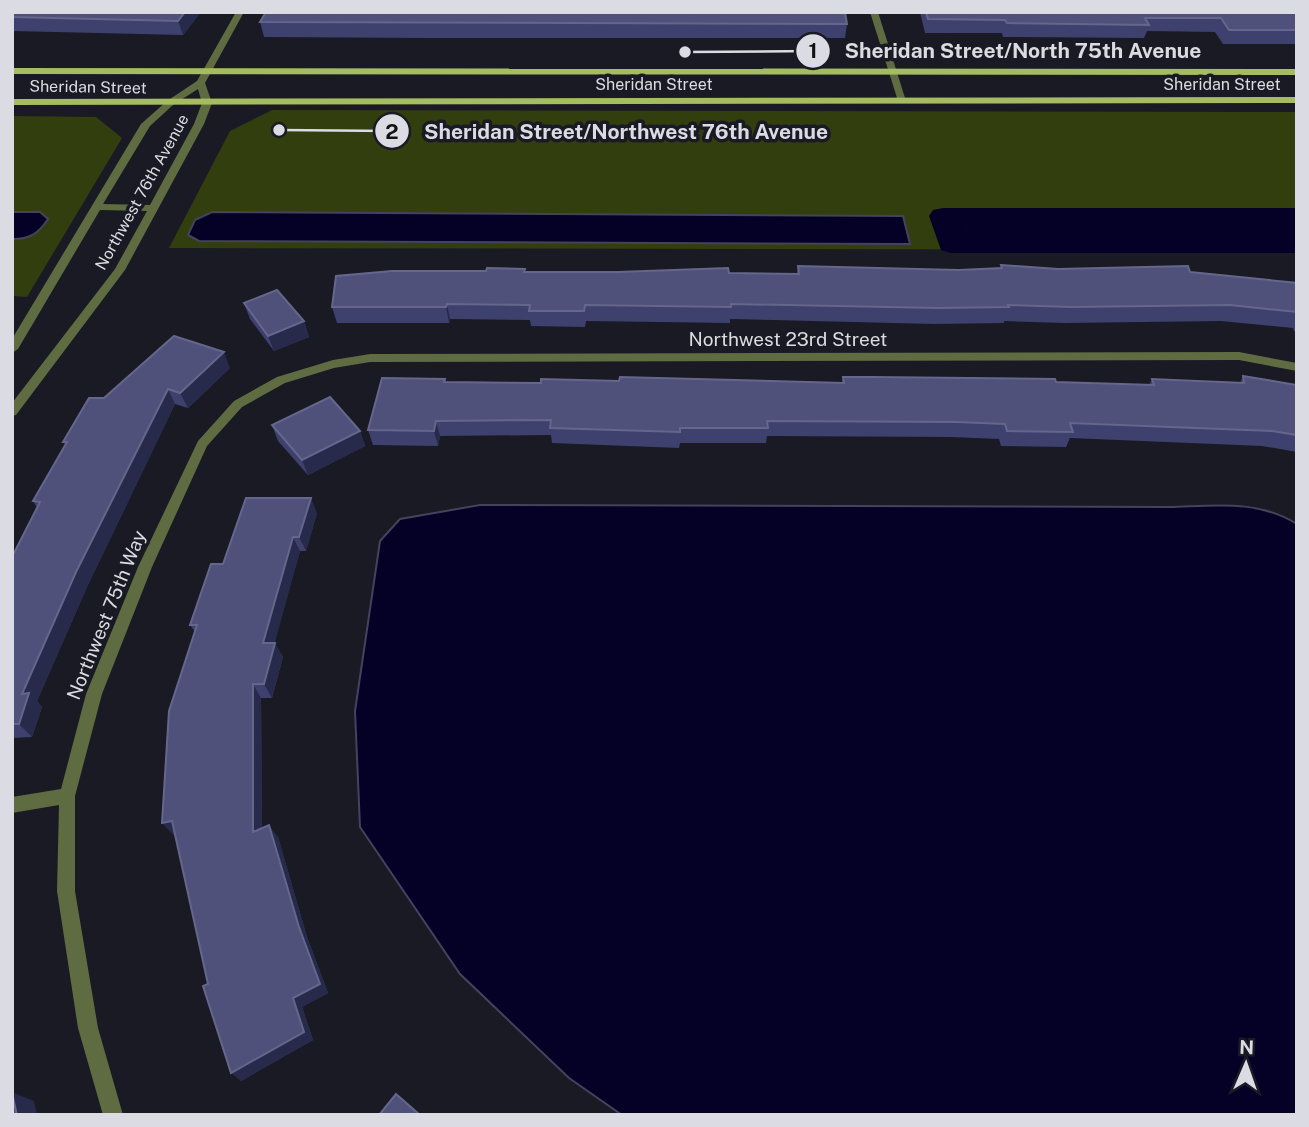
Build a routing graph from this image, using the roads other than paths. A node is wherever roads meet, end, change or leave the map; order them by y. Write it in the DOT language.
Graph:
graph roads {
  1 [pos="240,12"];
  2 [pos="874,12"];
  3 [pos="209,70"];
  4 [pos="12,71"];
  5 [pos="892,72"];
  6 [pos="1297,72"];
  7 [pos="201,83"];
  8 [pos="901,98"];
  9 [pos="1297,100"];
  10 [pos="12,102"];
  11 [pos="170,103"];
  12 [pos="207,103"];
  13 [pos="96,207"];
  14 [pos="153,208"];
  15 [pos="12,349"];
  16 [pos="1297,367"];
  17 [pos="281,380"];
  18 [pos="12,412"];
  19 [pos="67,796"];
  20 [pos="12,805"];
  21 [pos="113,1115"];
  1 -- 3 [label="street, Northwest 76th Avenue"];
  2 -- 5 [label="street"];
  3 -- 4 [label="main road, Sheridan Street"];
  3 -- 5 [label="main road, Sheridan Street"];
  3 -- 7 [label="street, Northwest 76th Avenue"];
  5 -- 6 [label="main road, Sheridan Street"];
  5 -- 8 [label="street"];
  7 -- 11 [label="street, Northwest 76th Avenue"];
  7 -- 12 [label="street, Northwest 76th Avenue"];
  8 -- 9 [label="main road, Sheridan Street"];
  8 -- 12 [label="main road, Sheridan Street"];
  10 -- 11 [label="main road, Sheridan Street"];
  11 -- 12 [label="main road, Sheridan Street"];
  11 -- 13 [label="street, Northwest 76th Avenue"];
  12 -- 14 [label="street, Northwest 76th Avenue"];
  13 -- 14 [label="street"];
  13 -- 15 [label="street, Northwest 76th Avenue"];
  14 -- 18 [label="street, Northwest 76th Avenue"];
  16 -- 17 [label="street, Northwest 23rd Street"];
  17 -- 19 [label="street, Northwest 75th Way"];
  19 -- 20 [label="street"];
  19 -- 21 [label="street, Northwest 75th Way"];
}
